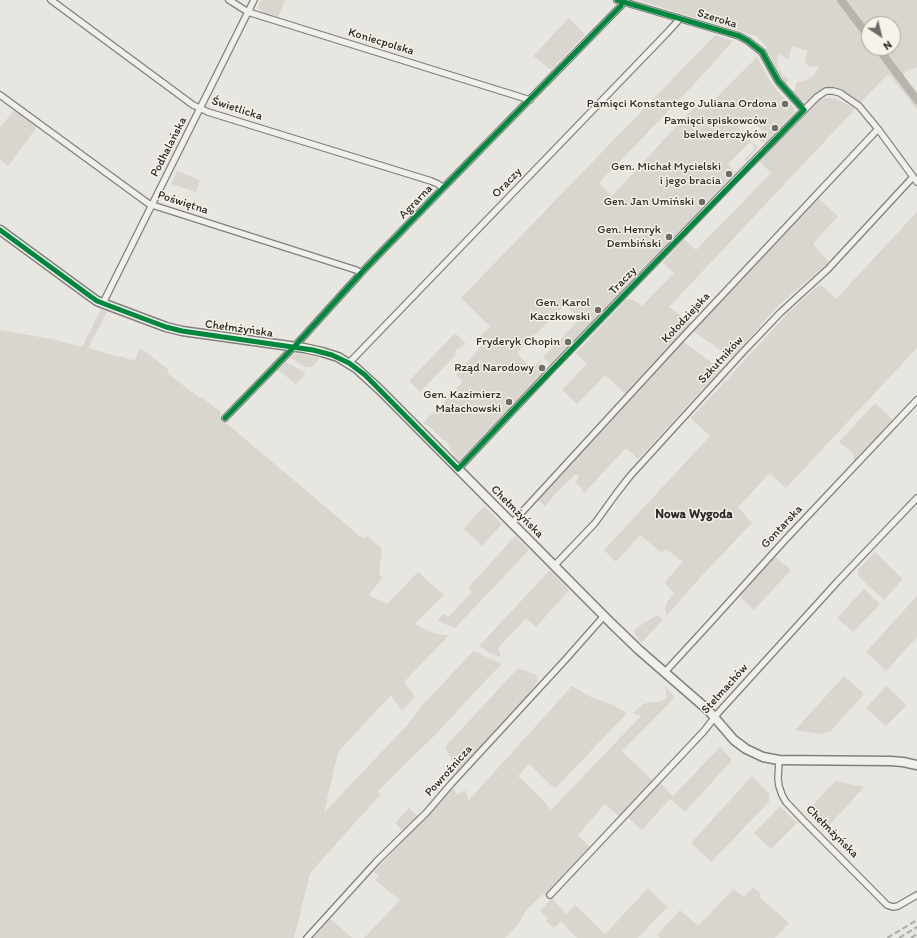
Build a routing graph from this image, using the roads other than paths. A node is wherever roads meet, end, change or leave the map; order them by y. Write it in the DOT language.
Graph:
graph roads {
  1 [pos="51,0"];
  2 [pos="229,0"];
  3 [pos="254,0"];
  4 [pos="619,1"];
  5 [pos="248,12"];
  6 [pos="679,18"];
  7 [pos="0,95"];
  8 [pos="530,100"];
  9 [pos="200,108"];
  10 [pos="804,110"];
  11 [pos="878,129"];
  12 [pos="915,179"];
  13 [pos="443,188"];
  14 [pos="152,205"];
  15 [pos="0,230"];
  16 [pos="361,273"];
  17 [pos="103,303"];
  18 [pos="294,347"];
  19 [pos="349,363"];
  20 [pos="917,400"];
  21 [pos="225,418"];
  22 [pos="458,469"];
  23 [pos="917,498"];
  24 [pos="512,523"];
  25 [pos="554,566"];
  26 [pos="604,616"];
  27 [pos="665,672"];
  28 [pos="715,717"];
  29 [pos="779,760"];
  30 [pos="917,765"];
  31 [pos="550,895"];
  32 [pos="917,895"];
  33 [pos="307,938"];
  1 -- 9 [label="street, Świetlicka"];
  2 -- 5 [label="street, Koniecpolska"];
  3 -- 5 [label="street, Podhalańska"];
  4 -- 6 [label="street, Szeroka"];
  4 -- 8 [label="street, Agrarna"];
  5 -- 8 [label="street, Koniecpolska"];
  5 -- 9 [label="street, Podhalańska"];
  6 -- 10 [label="street, Szeroka"];
  6 -- 19 [label="street, Oraczy"];
  7 -- 14 [label="street, Poświętna"];
  8 -- 13 [label="street, Agrarna"];
  9 -- 13 [label="street, Świetlicka"];
  9 -- 14 [label="street, Podhalańska"];
  10 -- 11 [label="street"];
  10 -- 22 [label="street, Traczy"];
  11 -- 12 [label="street"];
  11 -- 24 [label="street, Kołodziejska"];
  12 -- 25 [label="street, Szkutników"];
  13 -- 16 [label="street, Agrarna"];
  14 -- 16 [label="street, Poświętna"];
  14 -- 17 [label="street, Podhalańska"];
  15 -- 17 [label="street, Chełmżyńska"];
  16 -- 18 [label="street, Agrarna"];
  17 -- 18 [label="street, Chełmżyńska"];
  18 -- 19 [label="street, Chełmżyńska"];
  18 -- 21 [label="street, Agrarna"];
  19 -- 22 [label="street, Chełmżyńska"];
  20 -- 27 [label="street, Gontarska"];
  22 -- 24 [label="street, Chełmżyńska"];
  23 -- 28 [label="street, Stelmachów"];
  24 -- 25 [label="street, Chełmżyńska"];
  25 -- 26 [label="street, Chełmżyńska"];
  26 -- 27 [label="street, Chełmżyńska"];
  26 -- 33 [label="street, Powroźnicza"];
  27 -- 28 [label="street, Chełmżyńska"];
  28 -- 29 [label="street, Chełmżyńska"];
  28 -- 31 [label="street, Stelmachów"];
  29 -- 30 [label="street, Chełmżyńska"];
  29 -- 32 [label="street, Chełmżyńska"];
}
